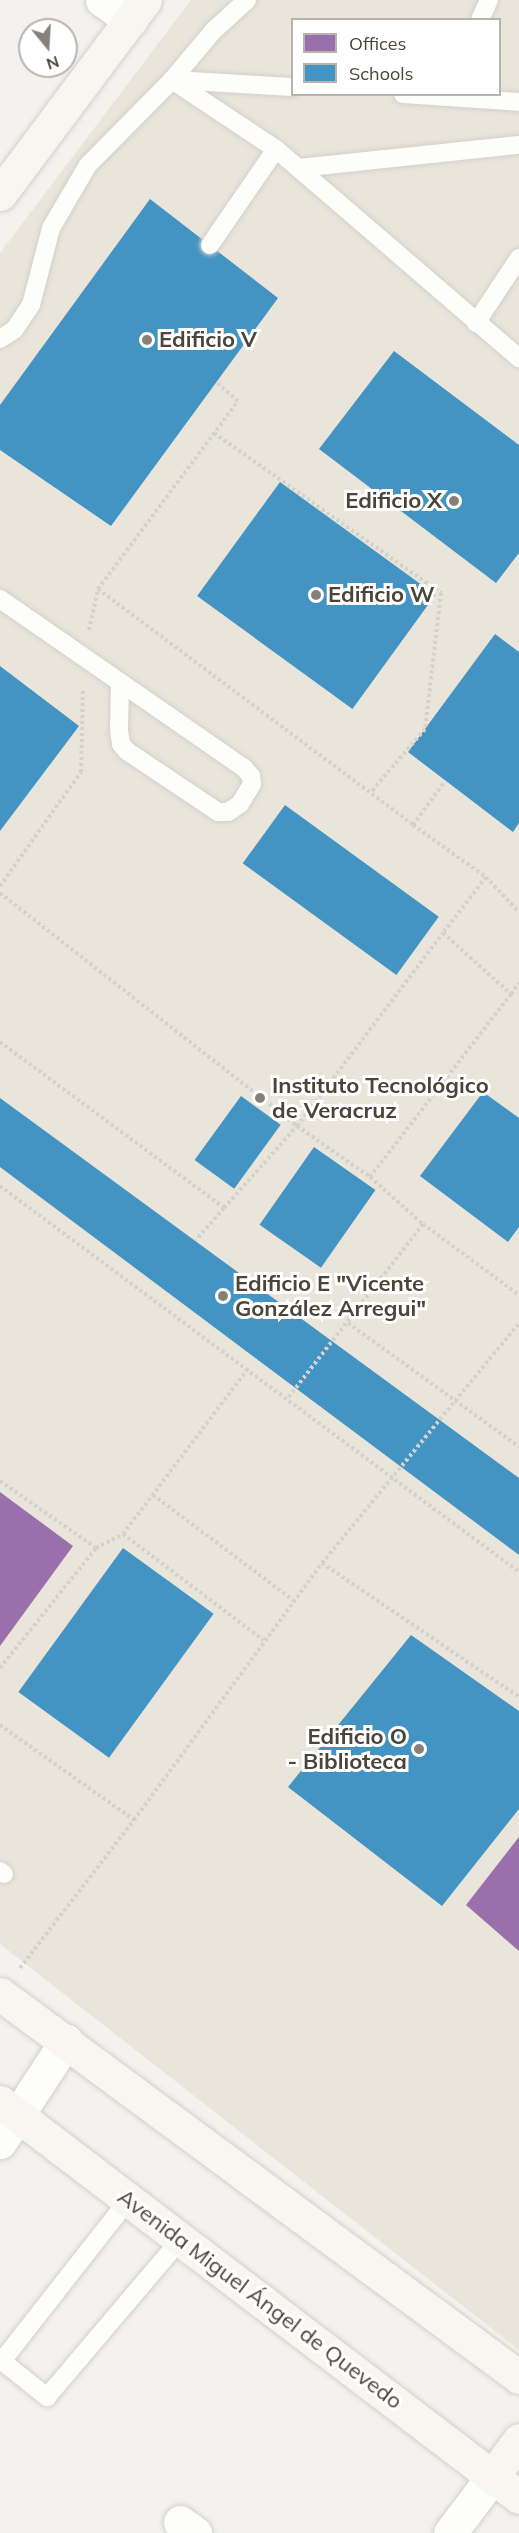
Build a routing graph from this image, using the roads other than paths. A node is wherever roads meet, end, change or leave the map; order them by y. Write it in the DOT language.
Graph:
graph roads {
  1 [pos="102,0"];
  2 [pos="247,0"];
  3 [pos="489,0"];
  4 [pos="138,10"];
  5 [pos="481,18"];
  6 [pos="172,80"];
  7 [pos="291,87"];
  8 [pos="451,96"];
  9 [pos="519,102"];
  10 [pos="519,145"];
  11 [pos="276,149"];
  12 [pos="299,168"];
  13 [pos="0,194"];
  14 [pos="210,244"];
  15 [pos="519,258"];
  16 [pos="476,323"];
  17 [pos="0,339"];
  18 [pos="519,358"];
  19 [pos="0,599"];
  20 [pos="120,683"];
  21 [pos="0,1994"];
  22 [pos="66,2041"];
  23 [pos="10,2109"];
  24 [pos="0,2142"];
  25 [pos="129,2199"];
  26 [pos="181,2239"];
  27 [pos="519,2377"];
  28 [pos="519,2440"];
  29 [pos="493,2476"];
  30 [pos="519,2497"];
  31 [pos="450,2533"];
  1 -- 4 [label="street"];
  2 -- 6 [label="lane"];
  3 -- 5 [label="lane"];
  4 -- 13 [label="main road"];
  6 -- 7 [label="lane"];
  6 -- 11 [label="lane"];
  6 -- 17 [label="lane"];
  8 -- 9 [label="lane"];
  10 -- 12 [label="lane"];
  11 -- 12 [label="lane"];
  11 -- 14 [label="lane"];
  12 -- 16 [label="lane"];
  15 -- 16 [label="lane"];
  16 -- 18 [label="lane"];
  19 -- 20 [label="lane"];
  20 -- 20 [label="lane"];
  21 -- 22 [label="main road"];
  22 -- 23 [label="street"];
  22 -- 27 [label="main road"];
  23 -- 24 [label="street"];
  23 -- 25 [label="main road, Avenida Miguel Ángel de Quevedo"];
  25 -- 26 [label="main road, Avenida Miguel Ángel de Quevedo"];
  25 -- 26 [label="lane"];
  26 -- 29 [label="main road, Avenida Miguel Ángel de Quevedo"];
  28 -- 29 [label="main road"];
  29 -- 30 [label="main road, Avenida Miguel Ángel de Quevedo"];
  29 -- 31 [label="street"];
}
